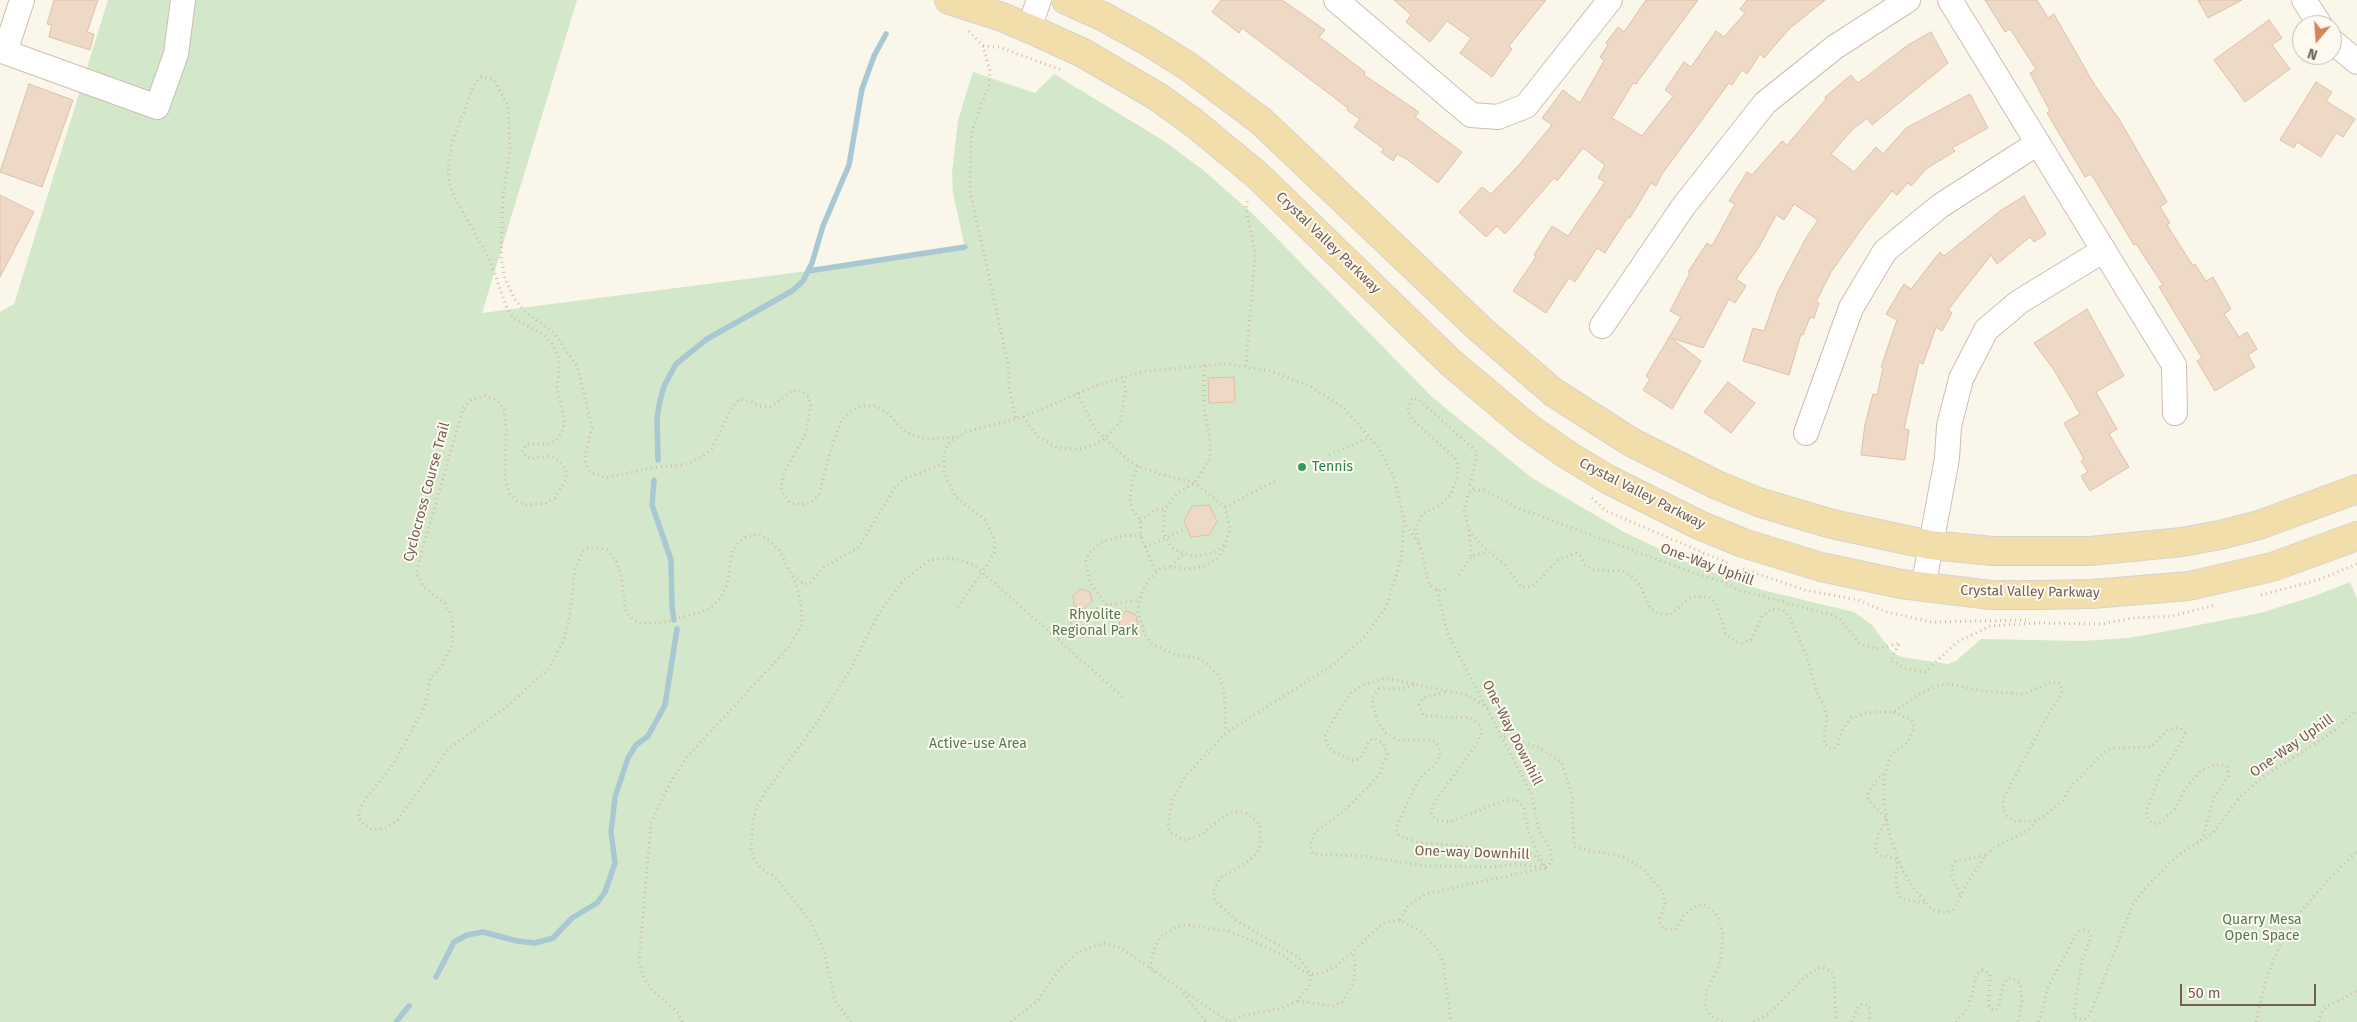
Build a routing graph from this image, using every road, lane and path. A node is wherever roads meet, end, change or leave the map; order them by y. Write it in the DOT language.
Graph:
graph roads {
  1 [pos="22,0"];
  2 [pos="183,0"];
  3 [pos="950,0"];
  4 [pos="1039,0"];
  5 [pos="1066,0"];
  6 [pos="1336,0"];
  7 [pos="1610,0"];
  8 [pos="1908,0"];
  9 [pos="1950,0"];
  10 [pos="2304,0"];
  11 [pos="2314,15"];
  12 [pos="1029,28"];
  13 [pos="983,46"];
  14 [pos="2342,49"];
  15 [pos="2,59"];
  16 [pos="2357,62"];
  17 [pos="2038,143"];
  18 [pos="1248,198"];
  19 [pos="2104,250"];
  20 [pos="1602,326"];
  21 [pos="1204,365"];
  22 [pos="1246,366"];
  23 [pos="1122,377"];
  24 [pos="1076,393"];
  25 [pos="2175,413"];
  26 [pos="1023,417"];
  27 [pos="1016,419"];
  28 [pos="1806,433"];
  29 [pos="955,437"];
  30 [pos="1370,438"];
  31 [pos="1104,439"];
  32 [pos="1329,455"];
  33 [pos="943,464"];
  34 [pos="1138,466"];
  35 [pos="1275,481"];
  36 [pos="1196,483"];
  37 [pos="2357,489"];
  38 [pos="1475,490"];
  39 [pos="1225,507"];
  40 [pos="1165,509"];
  41 [pos="1140,520"];
  42 [pos="1404,520"];
  43 [pos="1183,530"];
  44 [pos="1469,530"];
  45 [pos="1141,536"];
  46 [pos="2357,536"];
  47 [pos="1166,538"];
  48 [pos="1229,539"];
  49 [pos="1930,545"];
  50 [pos="1145,547"];
  51 [pos="1489,552"];
  52 [pos="1183,554"];
  53 [pos="1422,554"];
  54 [pos="1471,556"];
  55 [pos="1170,567"];
  56 [pos="983,571"];
  57 [pos="1156,573"];
  58 [pos="1459,575"];
  59 [pos="792,576"];
  60 [pos="1923,588"];
  61 [pos="1446,589"];
  62 [pos="1437,590"];
  63 [pos="1139,600"];
  64 [pos="1107,605"];
  65 [pos="958,607"];
  66 [pos="1058,638"];
  67 [pos="1925,672"];
  68 [pos="1414,685"];
  69 [pos="1449,691"];
  70 [pos="1125,699"];
  71 [pos="1488,708"];
  72 [pos="2357,710"];
  73 [pos="1894,712"];
  74 [pos="1226,733"];
  75 [pos="1504,737"];
  76 [pos="1884,774"];
  77 [pos="1887,819"];
  78 [pos="2036,821"];
  79 [pos="2199,844"];
  80 [pos="2357,851"];
  81 [pos="1986,855"];
  82 [pos="1897,859"];
  83 [pos="1545,868"];
  84 [pos="1961,894"];
  85 [pos="1926,903"];
  86 [pos="1400,920"];
  87 [pos="1353,952"];
  88 [pos="1154,972"];
  89 [pos="1311,974"];
  90 [pos="1179,988"];
  91 [pos="2357,991"];
  92 [pos="1297,1001"];
  93 [pos="682,1022"];
  94 [pos="851,1022"];
  95 [pos="1011,1022"];
  96 [pos="1206,1022"];
  97 [pos="1229,1022"];
  98 [pos="1451,1022"];
  99 [pos="1722,1022"];
  100 [pos="1754,1022"];
  101 [pos="1836,1022"];
  102 [pos="1852,1022"];
  103 [pos="1869,1022"];
  104 [pos="1956,1022"];
  105 [pos="2018,1022"];
  106 [pos="2039,1022"];
  107 [pos="2256,1022"];
  108 [pos="2319,1022"];
  1 -- 15 [label="street"];
  2 -- 15 [label="street"];
  3 -- 12 [label="main road, Crystal Valley Parkway"];
  4 -- 12 [label="street"];
  5 -- 49 [label="main road"];
  6 -- 7 [label="street"];
  8 -- 20 [label="street"];
  9 -- 17 [label="street"];
  10 -- 11 [label="street"];
  12 -- 60 [label="main road, Crystal Valley Parkway"];
  13 -- 27 [label="path"];
  14 -- 16 [label="street"];
  17 -- 19 [label="street"];
  17 -- 28 [label="street"];
  18 -- 22 [label="path"];
  19 -- 25 [label="street"];
  19 -- 49 [label="street"];
  21 -- 22 [label="path"];
  21 -- 23 [label="path"];
  21 -- 36 [label="path"];
  22 -- 30 [label="path"];
  23 -- 24 [label="path"];
  23 -- 31 [label="path"];
  24 -- 26 [label="path"];
  24 -- 31 [label="path"];
  26 -- 27 [label="path"];
  26 -- 31 [label="path"];
  27 -- 29 [label="path"];
  29 -- 33 [label="path"];
  29 -- 59 [label="path, Cyclocross Course Trail"];
  30 -- 32 [label="path"];
  30 -- 42 [label="path"];
  31 -- 34 [label="path"];
  33 -- 56 [label="path"];
  33 -- 59 [label="path"];
  34 -- 36 [label="path"];
  34 -- 41 [label="path"];
  35 -- 39 [label="path"];
  36 -- 39 [label="path"];
  36 -- 40 [label="path"];
  37 -- 49 [label="main road"];
  38 -- 44 [label="path"];
  38 -- 53 [label="path"];
  38 -- 67 [label="path, One-Way Uphill"];
  39 -- 48 [label="path"];
  40 -- 41 [label="path"];
  40 -- 47 [label="path"];
  41 -- 45 [label="path"];
  42 -- 53 [label="path"];
  42 -- 74 [label="path"];
  43 -- 47 [label="path"];
  44 -- 51 [label="path"];
  44 -- 54 [label="path"];
  45 -- 50 [label="path"];
  45 -- 64 [label="path"];
  46 -- 60 [label="main road, Crystal Valley Parkway"];
  47 -- 50 [label="path"];
  47 -- 52 [label="path"];
  48 -- 52 [label="path"];
  48 -- 55 [label="path"];
  49 -- 60 [label="street"];
  50 -- 57 [label="path"];
  51 -- 54 [label="path"];
  51 -- 73 [label="path"];
  52 -- 55 [label="path"];
  53 -- 62 [label="path, One-Way Downhill"];
  54 -- 58 [label="path"];
  55 -- 57 [label="path"];
  56 -- 65 [label="path"];
  56 -- 66 [label="path"];
  56 -- 94 [label="path"];
  57 -- 63 [label="path"];
  59 -- 93 [label="path, Cyclocross Course Trail"];
  61 -- 62 [label="path"];
  62 -- 71 [label="path, One-Way Downhill"];
  63 -- 64 [label="path"];
  63 -- 74 [label="path"];
  64 -- 66 [label="path"];
  66 -- 70 [label="path"];
  68 -- 69 [label="path"];
  68 -- 83 [label="path, One-way Downhill"];
  68 -- 83 [label="path, One-way Downhill"];
  69 -- 71 [label="path"];
  69 -- 83 [label="path, One-Way Downhill"];
  71 -- 75 [label="path, One-Way Downhill"];
  72 -- 79 [label="path, One-Way Uphill"];
  73 -- 76 [label="path"];
  73 -- 78 [label="path"];
  74 -- 89 [label="path"];
  75 -- 83 [label="path, One-Way Downhill"];
  75 -- 99 [label="path, One-way Downhill"];
  76 -- 77 [label="path"];
  76 -- 77 [label="path"];
  77 -- 82 [label="path"];
  77 -- 82 [label="path"];
  78 -- 79 [label="path"];
  78 -- 81 [label="path"];
  79 -- 106 [label="path"];
  80 -- 107 [label="path"];
  81 -- 84 [label="path"];
  81 -- 84 [label="path"];
  82 -- 85 [label="path"];
  82 -- 85 [label="path"];
  83 -- 86 [label="path, One-Way Downhill"];
  84 -- 85 [label="path"];
  86 -- 87 [label="path"];
  86 -- 98 [label="path"];
  87 -- 89 [label="path"];
  87 -- 92 [label="path"];
  88 -- 89 [label="path"];
  88 -- 90 [label="path"];
  88 -- 95 [label="path"];
  89 -- 92 [label="path"];
  90 -- 96 [label="path"];
  90 -- 97 [label="path"];
  91 -- 108 [label="path"];
  92 -- 97 [label="path"];
  100 -- 101 [label="path"];
  102 -- 103 [label="path"];
  104 -- 105 [label="path"];
}
